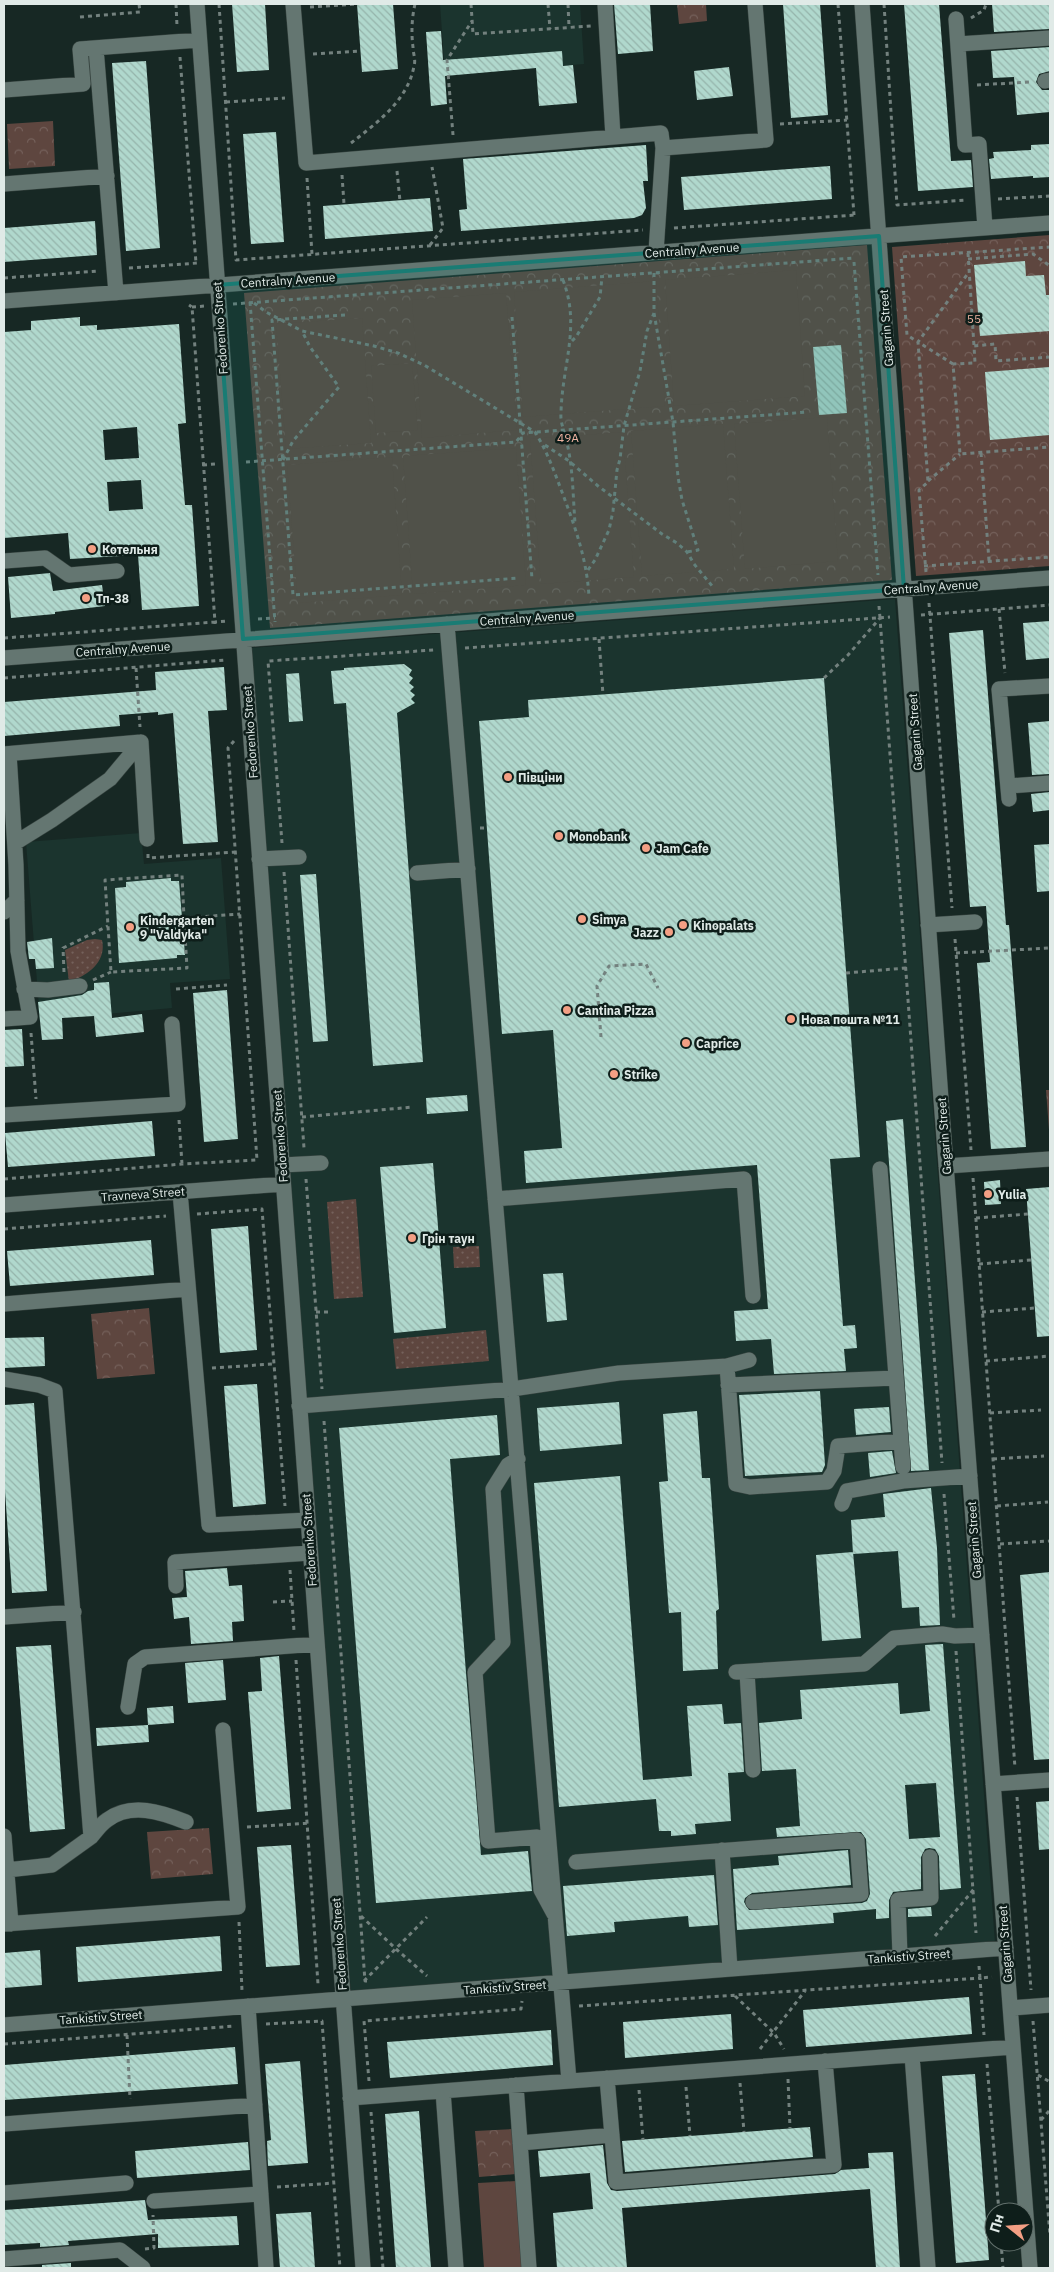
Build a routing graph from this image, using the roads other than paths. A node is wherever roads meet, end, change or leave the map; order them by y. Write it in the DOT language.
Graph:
graph roads {
  1 [pos="197,4"];
  2 [pos="605,4"];
  3 [pos="755,4"];
  4 [pos="862,4"];
  5 [pos="293,6"];
  6 [pos="956,19"];
  7 [pos="1050,38"];
  8 [pos="199,40"];
  9 [pos="958,44"];
  10 [pos="96,48"];
  11 [pos="4,90"];
  12 [pos="613,137"];
  13 [pos="663,148"];
  14 [pos="107,176"];
  15 [pos="4,184"];
  16 [pos="1050,223"];
  17 [pos="986,228"];
  18 [pos="880,236"];
  19 [pos="656,252"];
  20 [pos="217,285"];
  21 [pos="116,293"];
  22 [pos="4,301"];
  23 [pos="4,561"];
  24 [pos="117,571"];
  25 [pos="1050,578"];
  26 [pos="904,589"];
  27 [pos="447,624"];
  28 [pos="243,639"];
  29 [pos="4,658"];
  30 [pos="1050,686"];
  31 [pos="141,742"];
  32 [pos="6,754"];
  33 [pos="1050,783"];
  34 [pos="147,839"];
  35 [pos="15,843"];
  36 [pos="299,857"];
  37 [pos="259,859"];
  38 [pos="10,865"];
  39 [pos="468,869"];
  40 [pos="417,873"];
  41 [pos="17,900"];
  42 [pos="4,912"];
  43 [pos="975,922"];
  44 [pos="928,925"];
  45 [pos="73,987"];
  46 [pos="24,989"];
  47 [pos="4,1019"];
  48 [pos="172,1024"];
  49 [pos="4,1115"];
  50 [pos="1050,1160"];
  51 [pos="321,1163"];
  52 [pos="282,1165"];
  53 [pos="946,1166"];
  54 [pos="880,1169"];
  55 [pos="283,1184"];
  56 [pos="180,1192"];
  57 [pos="495,1199"];
  58 [pos="4,1205"];
  59 [pos="188,1289"];
  60 [pos="753,1296"];
  61 [pos="4,1304"];
  62 [pos="749,1360"];
  63 [pos="727,1366"];
  64 [pos="896,1378"];
  65 [pos="4,1379"];
  66 [pos="728,1386"];
  67 [pos="512,1389"];
  68 [pos="299,1406"];
  69 [pos="901,1441"];
  70 [pos="518,1459"];
  71 [pos="903,1467"];
  72 [pos="970,1476"];
  73 [pos="842,1504"];
  74 [pos="308,1520"];
  75 [pos="310,1553"];
  76 [pos="176,1586"];
  77 [pos="74,1612"];
  78 [pos="4,1617"];
  79 [pos="982,1635"];
  80 [pos="317,1644"];
  81 [pos="128,1707"];
  82 [pos="223,1730"];
  83 [pos="753,1770"];
  84 [pos="1050,1780"];
  85 [pos="993,1784"];
  86 [pos="186,1822"];
  87 [pos="4,1836"];
  88 [pos="91,1837"];
  89 [pos="722,1850"];
  90 [pos="930,1857"];
  91 [pos="576,1862"];
  92 [pos="5,1865"];
  93 [pos="753,1902"];
  94 [pos="556,1917"];
  95 [pos="7,1924"];
  96 [pos="1006,1948"];
  97 [pos="900,1956"];
  98 [pos="730,1969"];
  99 [pos="562,1982"];
  100 [pos="343,1999"];
  101 [pos="1050,2005"];
  102 [pos="248,2006"];
  103 [pos="1010,2008"];
  104 [pos="4,2025"];
  105 [pos="1013,2047"];
  106 [pos="912,2055"];
  107 [pos="825,2061"];
  108 [pos="607,2078"];
  109 [pos="569,2081"];
  110 [pos="516,2085"];
  111 [pos="443,2091"];
  112 [pos="350,2098"];
  113 [pos="255,2105"];
  114 [pos="4,2124"];
  115 [pos="612,2135"];
  116 [pos="520,2142"];
  117 [pos="126,2183"];
  118 [pos="261,2191"];
  119 [pos="4,2193"];
  120 [pos="154,2201"];
  121 [pos="4,2259"];
  122 [pos="143,2268"];
  123 [pos="266,2268"];
  124 [pos="363,2268"];
  125 [pos="456,2268"];
  126 [pos="529,2268"];
  127 [pos="928,2268"];
  128 [pos="1030,2268"];
  1 -- 8 [label="street, Fedorenko Street"];
  2 -- 12 [label="street"];
  3 -- 13 [label="street"];
  4 -- 18 [label="street, Gagarin Street"];
  5 -- 12 [label="street"];
  6 -- 9 [label="street"];
  7 -- 9 [label="street"];
  8 -- 10 [label="street"];
  8 -- 20 [label="street, Fedorenko Street"];
  9 -- 17 [label="street"];
  10 -- 11 [label="street"];
  10 -- 14 [label="street"];
  12 -- 13 [label="street"];
  13 -- 19 [label="street"];
  14 -- 15 [label="street"];
  14 -- 21 [label="street"];
  16 -- 17 [label="street, Centralny Avenue"];
  17 -- 18 [label="street, Centralny Avenue"];
  18 -- 19 [label="street, Centralny Avenue"];
  18 -- 26 [label="street, Gagarin Street"];
  19 -- 20 [label="street, Centralny Avenue"];
  20 -- 21 [label="street, Centralny Avenue"];
  20 -- 28 [label="street, Fedorenko Street"];
  21 -- 22 [label="street, Centralny Avenue"];
  23 -- 24 [label="street"];
  25 -- 26 [label="street, Centralny Avenue"];
  26 -- 27 [label="street, Centralny Avenue"];
  26 -- 44 [label="street, Gagarin Street"];
  27 -- 28 [label="street, Centralny Avenue"];
  27 -- 39 [label="street"];
  28 -- 29 [label="street, Centralny Avenue"];
  28 -- 37 [label="street, Fedorenko Street"];
  30 -- 33 [label="street"];
  31 -- 32 [label="street"];
  31 -- 34 [label="street"];
  31 -- 35 [label="street"];
  32 -- 35 [label="street"];
  35 -- 38 [label="street"];
  36 -- 37 [label="street"];
  37 -- 52 [label="street, Fedorenko Street"];
  38 -- 41 [label="street"];
  39 -- 40 [label="street"];
  39 -- 57 [label="street"];
  41 -- 42 [label="street"];
  41 -- 46 [label="street"];
  43 -- 44 [label="street"];
  44 -- 53 [label="street, Gagarin Street"];
  45 -- 46 [label="street"];
  46 -- 47 [label="street"];
  48 -- 49 [label="street"];
  50 -- 53 [label="street"];
  51 -- 52 [label="street"];
  52 -- 55 [label="street, Fedorenko Street"];
  53 -- 72 [label="street, Gagarin Street"];
  54 -- 64 [label="street"];
  55 -- 56 [label="street, Travneva Street"];
  55 -- 68 [label="street, Fedorenko Street"];
  56 -- 58 [label="street, Travneva Street"];
  56 -- 59 [label="street"];
  57 -- 60 [label="street"];
  57 -- 67 [label="street"];
  59 -- 61 [label="street"];
  59 -- 74 [label="street"];
  62 -- 63 [label="street"];
  63 -- 66 [label="street"];
  63 -- 67 [label="street"];
  64 -- 66 [label="street"];
  64 -- 69 [label="street"];
  65 -- 77 [label="street"];
  66 -- 69 [label="street"];
  67 -- 68 [label="street"];
  67 -- 70 [label="street"];
  68 -- 74 [label="street, Fedorenko Street"];
  69 -- 71 [label="street"];
  70 -- 94 [label="street"];
  70 -- 94 [label="street"];
  72 -- 73 [label="street"];
  72 -- 79 [label="street, Gagarin Street"];
  74 -- 75 [label="street, Fedorenko Street"];
  75 -- 76 [label="street"];
  75 -- 80 [label="street, Fedorenko Street"];
  77 -- 78 [label="street"];
  77 -- 88 [label="street"];
  79 -- 83 [label="street"];
  79 -- 85 [label="street, Gagarin Street"];
  80 -- 81 [label="street"];
  80 -- 100 [label="street, Fedorenko Street"];
  82 -- 95 [label="street"];
  84 -- 85 [label="street"];
  85 -- 96 [label="street, Gagarin Street"];
  86 -- 88 [label="street"];
  87 -- 92 [label="street"];
  88 -- 92 [label="street"];
  89 -- 91 [label="street"];
  89 -- 93 [label="street"];
  89 -- 98 [label="street"];
  90 -- 97 [label="street"];
  92 -- 95 [label="street"];
  94 -- 99 [label="street"];
  96 -- 97 [label="street, Tankistiv Street"];
  96 -- 103 [label="street, Gagarin Street"];
  97 -- 98 [label="street, Tankistiv Street"];
  98 -- 99 [label="street, Tankistiv Street"];
  99 -- 100 [label="street, Tankistiv Street"];
  99 -- 109 [label="street"];
  100 -- 102 [label="street, Tankistiv Street"];
  100 -- 112 [label="street, Fedorenko Street"];
  101 -- 103 [label="street"];
  102 -- 104 [label="street, Tankistiv Street"];
  102 -- 113 [label="street"];
  103 -- 105 [label="street, Gagarin Street"];
  105 -- 106 [label="street"];
  105 -- 128 [label="street, Gagarin Street"];
  106 -- 107 [label="street"];
  106 -- 127 [label="street"];
  107 -- 108 [label="street"];
  107 -- 115 [label="street"];
  108 -- 109 [label="street"];
  108 -- 115 [label="street"];
  109 -- 110 [label="street"];
  110 -- 111 [label="street"];
  110 -- 116 [label="street"];
  111 -- 112 [label="street"];
  111 -- 125 [label="street"];
  112 -- 124 [label="street, Fedorenko Street"];
  113 -- 114 [label="street"];
  113 -- 118 [label="street"];
  115 -- 116 [label="street"];
  116 -- 126 [label="street"];
  117 -- 119 [label="street"];
  118 -- 120 [label="street"];
  118 -- 123 [label="street"];
  121 -- 122 [label="street"];
}
